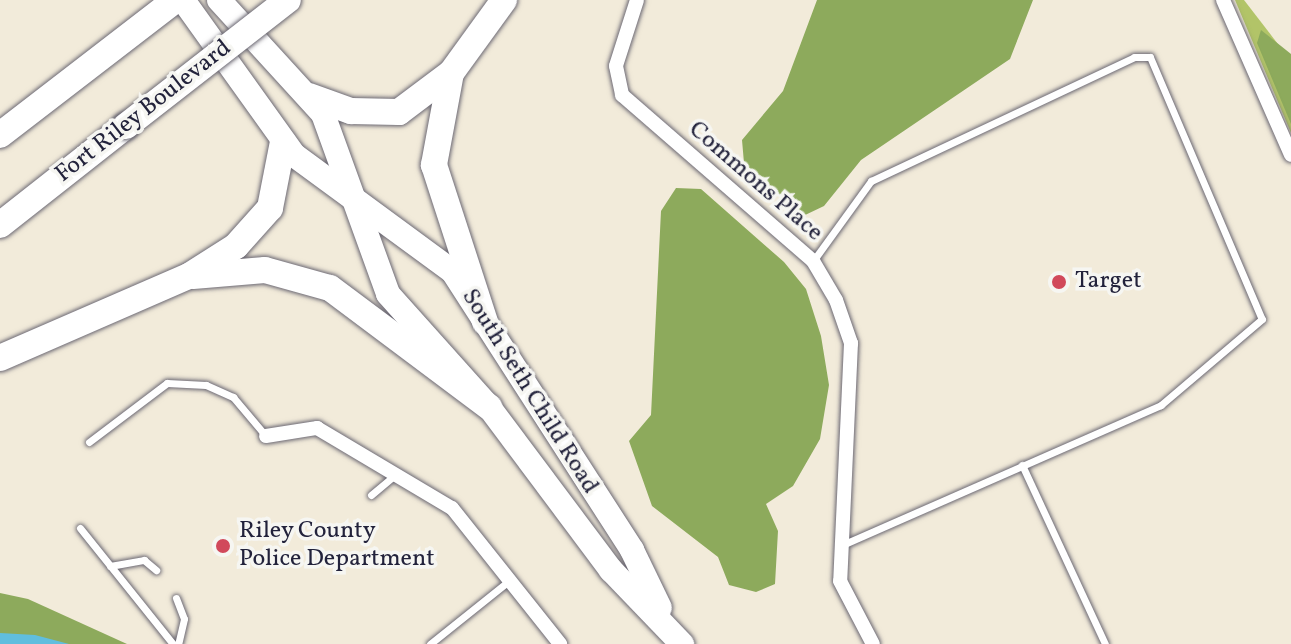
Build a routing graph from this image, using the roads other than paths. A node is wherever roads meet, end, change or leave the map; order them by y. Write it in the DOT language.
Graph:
graph roads {
  1 [pos="175,0"];
  2 [pos="183,0"];
  3 [pos="219,0"];
  4 [pos="288,0"];
  5 [pos="504,0"];
  6 [pos="637,0"];
  7 [pos="1223,0"];
  8 [pos="451,73"];
  9 [pos="309,96"];
  10 [pos="0,135"];
  11 [pos="283,142"];
  12 [pos="1291,155"];
  13 [pos="354,198"];
  14 [pos="0,225"];
  15 [pos="813,261"];
  16 [pos="189,276"];
  17 [pos="485,322"];
  18 [pos="0,358"];
  19 [pos="489,407"];
  20 [pos="266,436"];
  21 [pos="89,442"];
  22 [pos="1022,465"];
  23 [pos="395,475"];
  24 [pos="371,495"];
  25 [pos="80,528"];
  26 [pos="840,546"];
  27 [pos="110,566"];
  28 [pos="156,570"];
  29 [pos="511,579"];
  30 [pos="176,598"];
  31 [pos="666,621"];
  32 [pos="176,644"];
  33 [pos="430,644"];
  34 [pos="560,644"];
  35 [pos="682,644"];
  36 [pos="873,644"];
  37 [pos="1105,644"];
  1 -- 10 [label="highway"];
  2 -- 11 [label="main road, South Seth Child Road"];
  3 -- 9 [label="main road, South Seth Child Road"];
  4 -- 14 [label="highway, Fort Riley Boulevard, bridge"];
  5 -- 8 [label="highway"];
  6 -- 15 [label="street, Commons Place"];
  7 -- 12 [label="street"];
  8 -- 9 [label="highway"];
  8 -- 17 [label="highway"];
  9 -- 13 [label="main road, South Seth Child Road"];
  11 -- 13 [label="main road, South Seth Child Road"];
  11 -- 16 [label="highway"];
  13 -- 17 [label="main road, South Seth Child Road"];
  13 -- 19 [label="main road, South Seth Child Road"];
  15 -- 22 [label="lane"];
  15 -- 26 [label="street, Commons Place"];
  16 -- 18 [label="highway"];
  16 -- 19 [label="highway"];
  17 -- 31 [label="main road, South Seth Child Road"];
  19 -- 31 [label="main road, South Seth Child Road"];
  20 -- 21 [label="lane"];
  20 -- 23 [label="street"];
  22 -- 26 [label="lane"];
  22 -- 37 [label="lane"];
  23 -- 24 [label="lane"];
  23 -- 29 [label="street"];
  25 -- 27 [label="lane"];
  26 -- 36 [label="street, Commons Place"];
  27 -- 28 [label="lane"];
  27 -- 32 [label="lane"];
  29 -- 33 [label="lane"];
  29 -- 34 [label="street"];
  30 -- 32 [label="lane"];
  31 -- 35 [label="main road, South Seth Child Road"];
}
